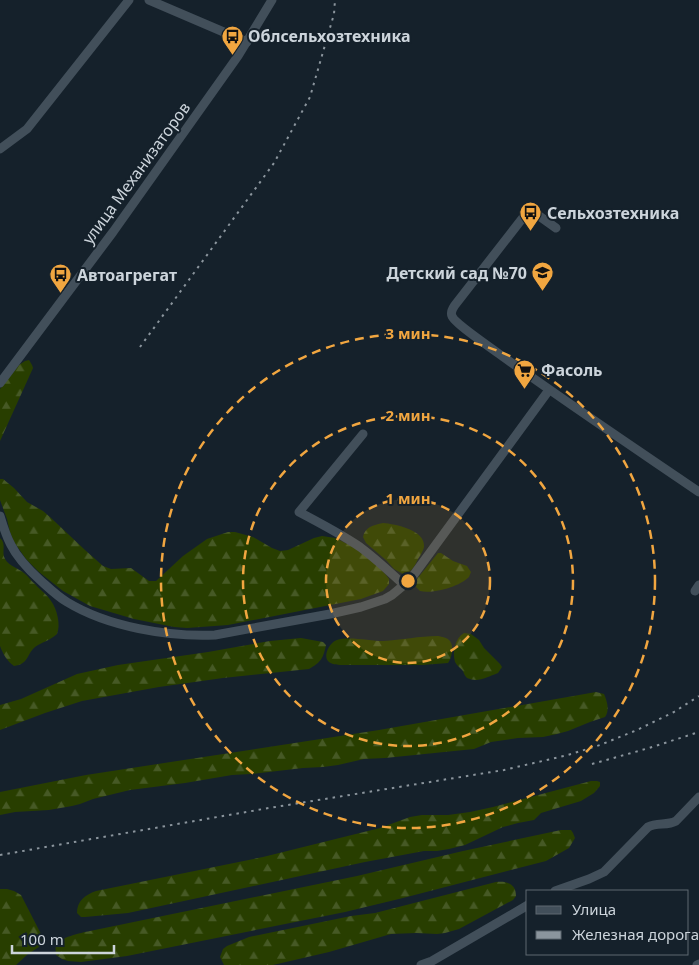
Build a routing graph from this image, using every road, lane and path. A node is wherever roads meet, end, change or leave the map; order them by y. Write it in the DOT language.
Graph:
graph roads {
  1 [pos="129,0"];
  2 [pos="149,0"];
  3 [pos="272,0"];
  4 [pos="247,42"];
  5 [pos="0,150"];
  6 [pos="556,228"];
  7 [pos="0,383"];
  8 [pos="550,390"];
  9 [pos="363,434"];
  10 [pos="699,492"];
  11 [pos="0,516"];
  12 [pos="404,585"];
  13 [pos="699,797"];
  14 [pos="558,890"];
  15 [pos="526,906"];
  16 [pos="421,965"];
  1 -- 5 [label="street"];
  2 -- 4 [label="street"];
  3 -- 4 [label="street, улица Механизаторов"];
  4 -- 7 [label="street, улица Механизаторов"];
  6 -- 8 [label="street"];
  8 -- 10 [label="street"];
  8 -- 12 [label="street"];
  9 -- 12 [label="street"];
  11 -- 12 [label="street"];
  13 -- 14 [label="street"];
  15 -- 16 [label="street"];
}
